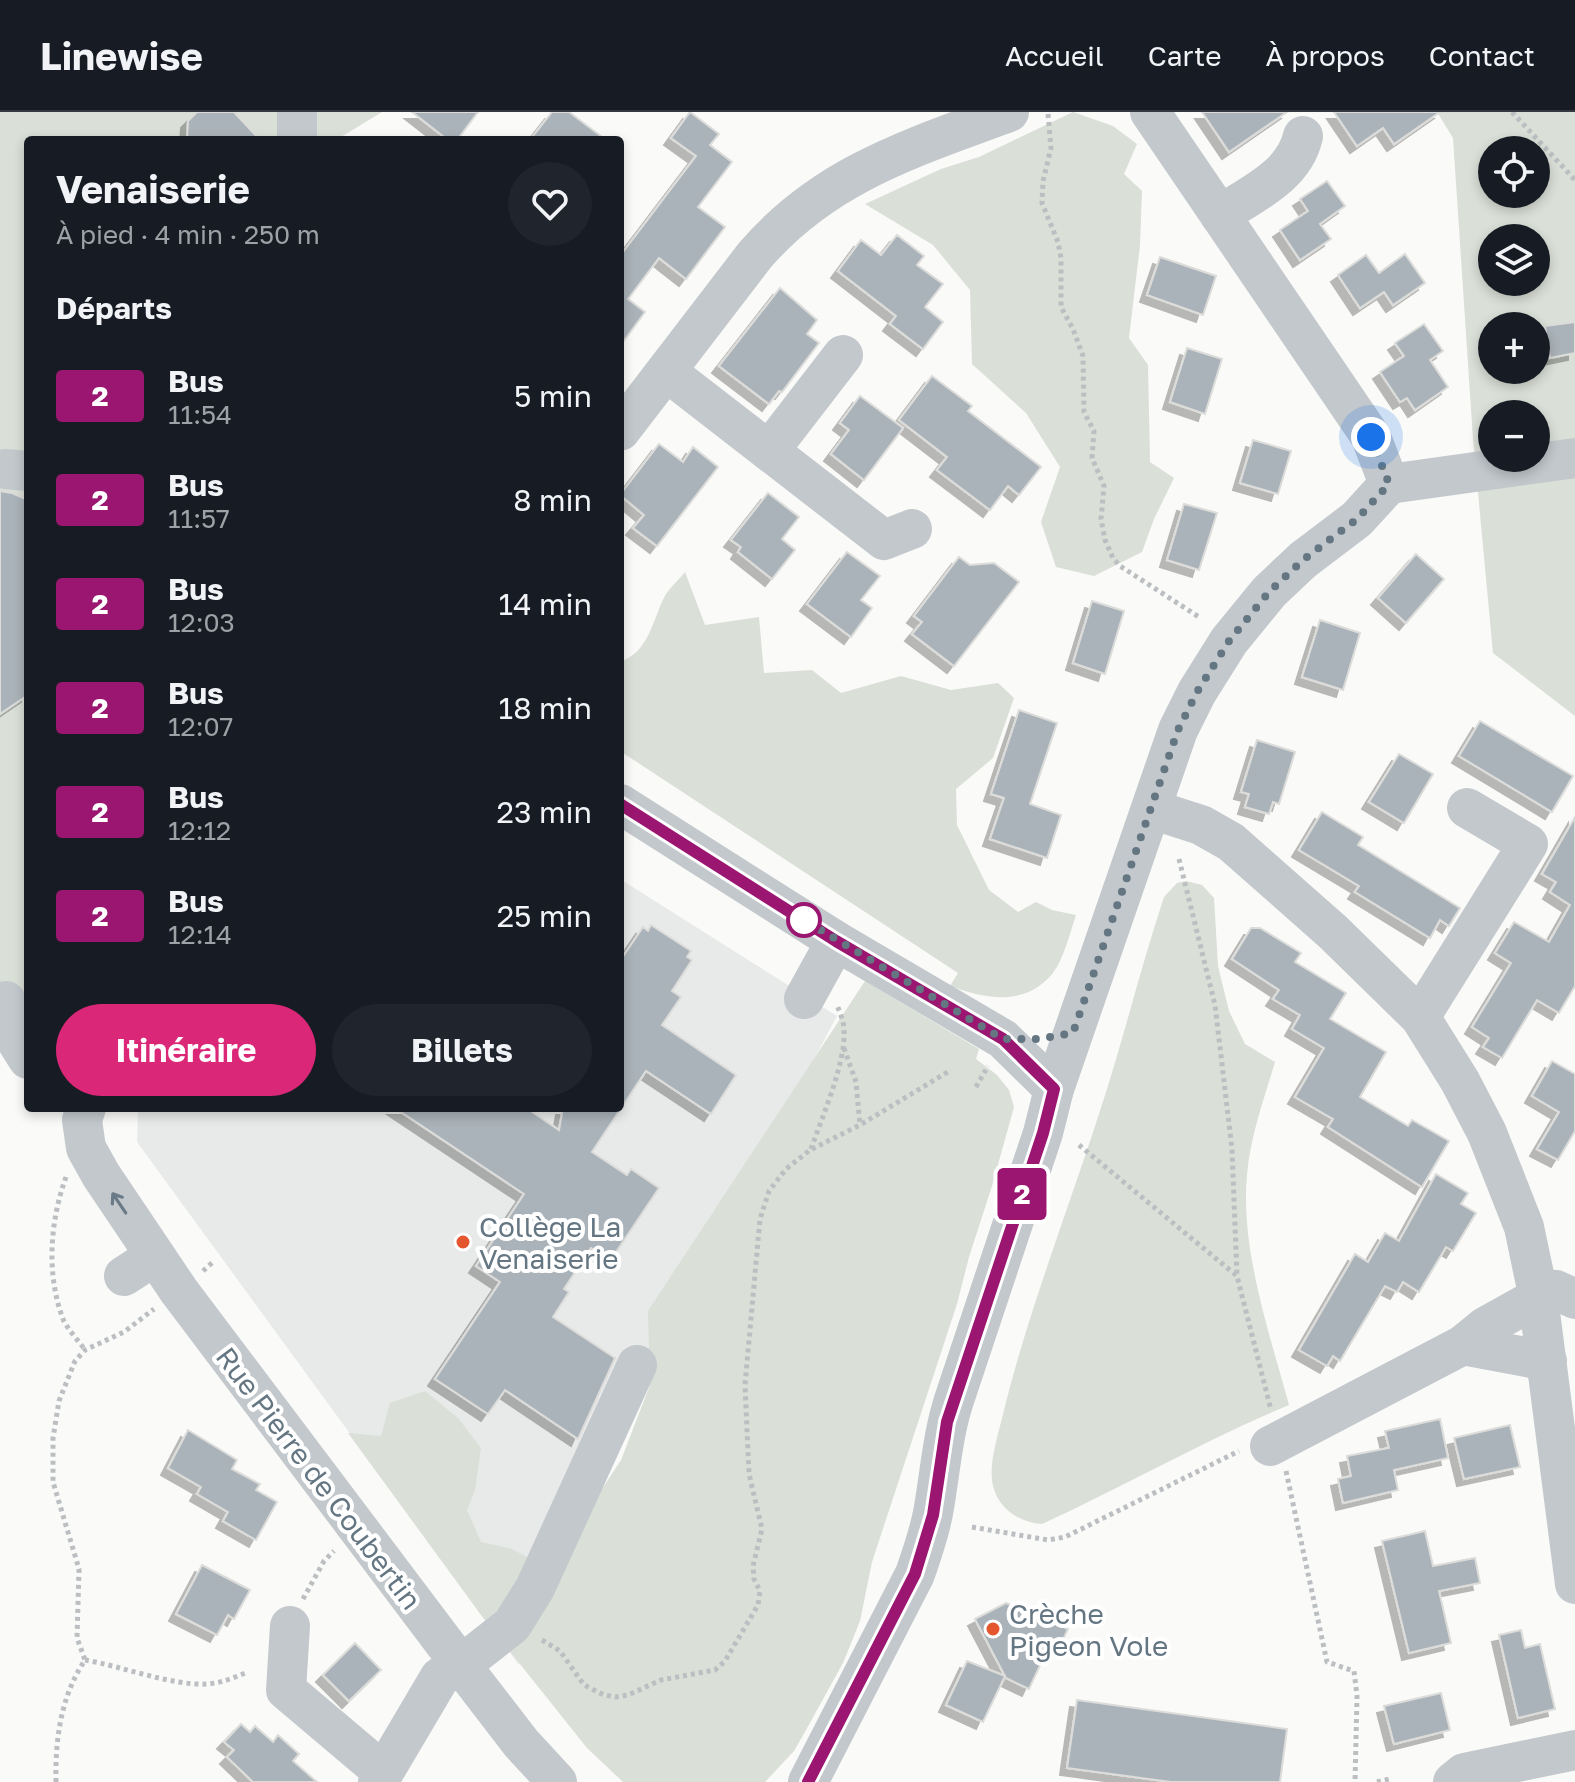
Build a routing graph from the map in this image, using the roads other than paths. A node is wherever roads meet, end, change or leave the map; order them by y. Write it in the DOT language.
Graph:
graph roads {
  1 [pos="297,112"];
  2 [pos="1009,112"];
  3 [pos="1150,112"];
  4 [pos="927,126"];
  5 [pos="297,136"];
  6 [pos="1303,136"];
  7 [pos="1220,215"];
  8 [pos="843,355"];
  9 [pos="667,372"];
  10 [pos="624,423"];
  11 [pos="769,451"];
  12 [pos="1575,458"];
  13 [pos="1389,484"];
  14 [pos="912,529"];
  15 [pos="624,807"];
  16 [pos="1467,808"];
  17 [pos="1151,809"];
  18 [pos="836,941"];
  19 [pos="819,998"];
  20 [pos="6,1001"];
  21 [pos="1420,1017"];
  22 [pos="1073,1033"];
  23 [pos="996,1050"];
  24 [pos="24,1052"];
  25 [pos="1054,1089"];
  26 [pos="77,1112"];
  27 [pos="1550,1295"];
  28 [pos="1463,1345"];
  29 [pos="637,1365"];
  30 [pos="1558,1383"];
  31 [pos="1276,1445"];
  32 [pos="1575,1584"];
  33 [pos="296,1614"];
  34 [pos="461,1665"];
  35 [pos="1575,1750"];
  36 [pos="381,1777"];
  37 [pos="557,1782"];
  38 [pos="808,1782"];
  39 [pos="1453,1782"];
  1 -- 5 [label="street"];
  2 -- 4 [label="street"];
  3 -- 7 [label="street"];
  4 -- 9 [label="street"];
  6 -- 7 [label="street"];
  7 -- 13 [label="street"];
  8 -- 11 [label="street"];
  9 -- 10 [label="street"];
  9 -- 11 [label="street"];
  11 -- 14 [label="street"];
  12 -- 13 [label="street"];
  13 -- 17 [label="street"];
  15 -- 18 [label="street"];
  16 -- 21 [label="street"];
  17 -- 21 [label="street"];
  17 -- 22 [label="street"];
  18 -- 19 [label="street"];
  18 -- 23 [label="street"];
  20 -- 24 [label="street"];
  21 -- 27 [label="street"];
  22 -- 23 [label="street"];
  22 -- 25 [label="street"];
  23 -- 25 [label="street"];
  25 -- 38 [label="street"];
  34 -- 26 [label="street, Rue Pierre de Coubertin, one-way"];
  27 -- 28 [label="street"];
  27 -- 30 [label="street"];
  28 -- 30 [label="street"];
  28 -- 31 [label="street"];
  29 -- 34 [label="street"];
  30 -- 32 [label="street"];
  33 -- 36 [label="street"];
  34 -- 36 [label="street"];
  34 -- 37 [label="street, Rue Pierre de Coubertin"];
  35 -- 39 [label="street"];
}
